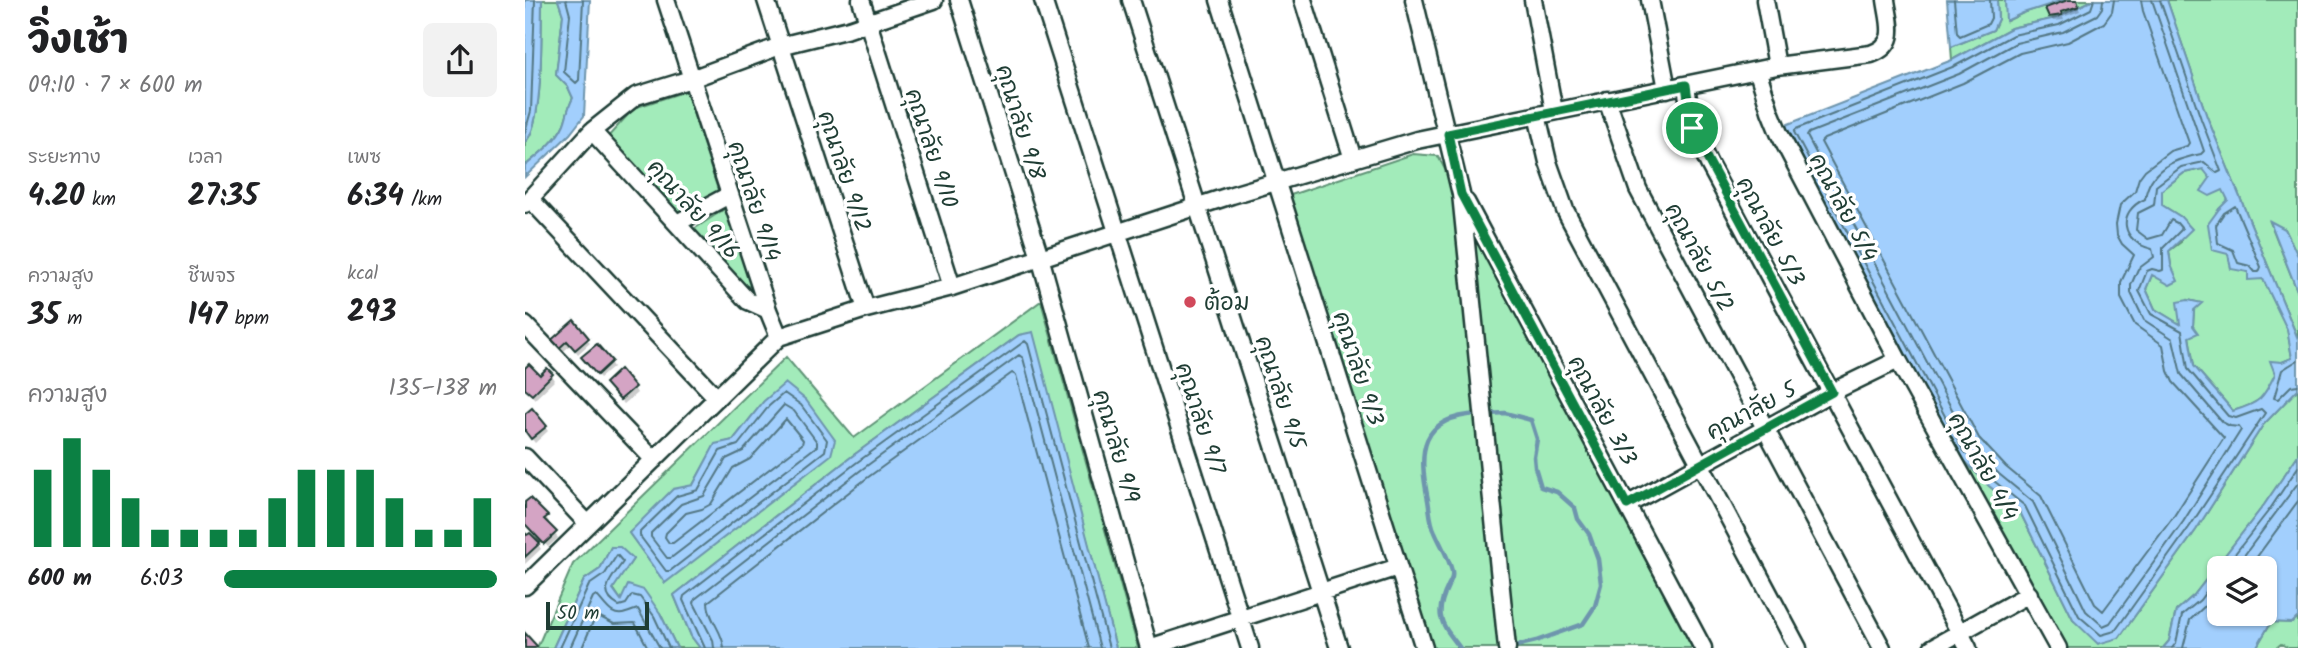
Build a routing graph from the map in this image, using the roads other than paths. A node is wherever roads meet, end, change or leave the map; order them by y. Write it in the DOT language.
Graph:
graph roads {
  1 [pos="666,0"];
  2 [pos="766,0"];
  3 [pos="861,0"];
  4 [pos="934,0"];
  5 [pos="959,0"];
  6 [pos="1043,0"];
  7 [pos="1131,0"];
  8 [pos="1219,0"];
  9 [pos="1303,0"];
  10 [pos="1414,0"];
  11 [pos="1533,0"];
  12 [pos="1650,0"];
  13 [pos="1765,0"];
  14 [pos="1885,0"];
  15 [pos="868,23"];
  16 [pos="780,46"];
  17 [pos="1777,66"];
  18 [pos="1758,72"];
  19 [pos="691,79"];
  20 [pos="1686,85"];
  21 [pos="1667,89"];
  22 [pos="1607,100"];
  23 [pos="1554,111"];
  24 [pos="1537,115"];
  25 [pos="592,131"];
  26 [pos="1448,134"];
  27 [pos="1353,159"];
  28 [pos="1276,182"];
  29 [pos="1461,194"];
  30 [pos="729,195"];
  31 [pos="528,202"];
  32 [pos="1197,206"];
  33 [pos="677,223"];
  34 [pos="1117,232"];
  35 [pos="1040,257"];
  36 [pos="952,287"];
  37 [pos="866,309"];
  38 [pos="768,310"];
  39 [pos="525,324"];
  40 [pos="779,337"];
  41 [pos="1898,360"];
  42 [pos="1832,392"];
  43 [pos="717,398"];
  44 [pos="1766,430"];
  45 [pos="525,457"];
  46 [pos="654,460"];
  47 [pos="1701,463"];
  48 [pos="1627,505"];
  49 [pos="588,524"];
  50 [pos="1398,567"];
  51 [pos="525,586"];
  52 [pos="1321,592"];
  53 [pos="2029,594"];
  54 [pos="1241,618"];
  55 [pos="1960,632"];
  56 [pos="1149,648"];
  57 [pos="1250,648"];
  58 [pos="1339,648"];
  59 [pos="1424,648"];
  60 [pos="1507,648"];
  61 [pos="1703,648"];
  62 [pos="1798,648"];
  63 [pos="1882,648"];
  64 [pos="1932,648"];
  65 [pos="1968,648"];
  66 [pos="2059,648"];
  1 -- 19 [label="street, คุณาลัย 9/14"];
  2 -- 16 [label="street, คุณาลัย 9/12"];
  3 -- 15 [label="street, คุณาลัย 9/10"];
  4 -- 15 [label="street"];
  5 -- 35 [label="street, คุณาลัย 9/8"];
  6 -- 34 [label="street, คุณาลัย 9/7"];
  7 -- 32 [label="street, คุณาลัย 9/5"];
  8 -- 28 [label="street, คุณาลัย 9/3"];
  9 -- 27 [label="street"];
  10 -- 26 [label="street"];
  11 -- 23 [label="street"];
  12 -- 21 [label="street"];
  13 -- 17 [label="street"];
  14 -- 17 [label="street"];
  15 -- 16 [label="street"];
  15 -- 36 [label="street, คุณาลัย 9/10"];
  16 -- 19 [label="street"];
  16 -- 37 [label="street, คุณาลัย 9/12"];
  17 -- 18 [label="street"];
  18 -- 20 [label="street"];
  18 -- 41 [label="street, คุณาลัย 5/4"];
  19 -- 25 [label="street"];
  19 -- 30 [label="street, คุณาลัย 9/14"];
  20 -- 21 [label="street"];
  20 -- 42 [label="street, คุณาลัย 5/3"];
  21 -- 22 [label="street"];
  22 -- 23 [label="street"];
  22 -- 44 [label="street, คุณาลัย 5/2"];
  23 -- 24 [label="street"];
  24 -- 26 [label="street"];
  24 -- 47 [label="street"];
  25 -- 31 [label="street"];
  25 -- 33 [label="street, คุณาลัย 9/16"];
  26 -- 27 [label="street"];
  26 -- 29 [label="street"];
  27 -- 28 [label="street"];
  28 -- 32 [label="street"];
  28 -- 50 [label="street, คุณาลัย 9/3"];
  29 -- 48 [label="street, คุณาลัย 3/3"];
  29 -- 60 [label="street"];
  30 -- 33 [label="street"];
  30 -- 38 [label="street, คุณาลัย 9/14"];
  31 -- 43 [label="street"];
  32 -- 34 [label="street"];
  32 -- 52 [label="street, คุณาลัย 9/5"];
  33 -- 38 [label="street, คุณาลัย 9/16"];
  34 -- 35 [label="street"];
  34 -- 54 [label="street, คุณาลัย 9/7"];
  35 -- 36 [label="street"];
  35 -- 56 [label="street, คุณาลัย 9/9"];
  36 -- 37 [label="street"];
  37 -- 40 [label="street"];
  38 -- 40 [label="street, คุณาลัย 9/14"];
  39 -- 46 [label="street"];
  40 -- 43 [label="street"];
  41 -- 42 [label="street, คุณาลัย 5"];
  41 -- 53 [label="street, คุณาลัย 4/4"];
  42 -- 44 [label="street, คุณาลัย 5"];
  42 -- 55 [label="street, คุณาลัย 5/3"];
  43 -- 46 [label="street"];
  44 -- 47 [label="street, คุณาลัย 5"];
  44 -- 63 [label="street, คุณาลัย 5/2"];
  45 -- 49 [label="street"];
  46 -- 49 [label="street"];
  47 -- 48 [label="street, คุณาลัย 5"];
  47 -- 62 [label="street"];
  48 -- 61 [label="street, คุณาลัย 3/3"];
  49 -- 51 [label="street"];
  50 -- 52 [label="street"];
  50 -- 59 [label="street, คุณาลัย 9/3"];
  52 -- 54 [label="street"];
  52 -- 58 [label="street, คุณาลัย 9/5"];
  53 -- 55 [label="street"];
  53 -- 66 [label="street, คุณาลัย 4/4"];
  54 -- 56 [label="street"];
  54 -- 57 [label="street, คุณาลัย 9/7"];
  55 -- 64 [label="street"];
  55 -- 65 [label="street, คุณาลัย 5/3"];
}
